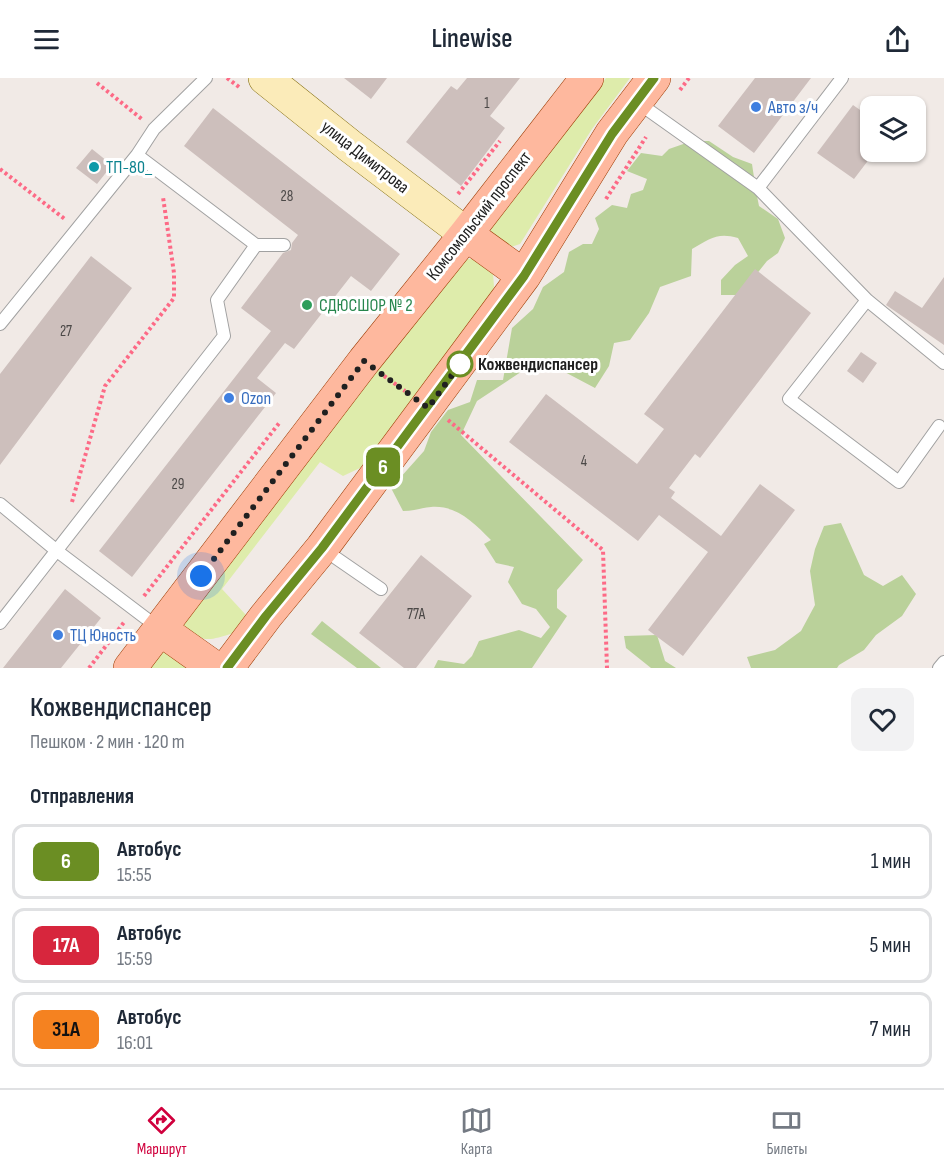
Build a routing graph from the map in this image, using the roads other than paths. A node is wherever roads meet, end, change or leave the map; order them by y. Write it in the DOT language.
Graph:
graph roads {
  1 [pos="206,78"];
  2 [pos="265,78"];
  3 [pos="587,78"];
  4 [pos="842,78"];
  5 [pos="645,89"];
  6 [pos="137,156"];
  7 [pos="758,188"];
  8 [pos="466,234"];
  9 [pos="256,245"];
  10 [pos="284,245"];
  11 [pos="524,276"];
  12 [pos="867,300"];
  13 [pos="0,324"];
  14 [pos="944,363"];
  15 [pos="939,426"];
  16 [pos="0,504"];
  17 [pos="322,548"];
  18 [pos="57,551"];
  19 [pos="381,589"];
  20 [pos="0,622"];
  21 [pos="160,629"];
  22 [pos="944,662"];
  23 [pos="129,668"];
  24 [pos="215,668"];
  25 [pos="227,668"];
  26 [pos="939,668"];
  1 -- 6 [label="lane"];
  2 -- 8 [label="main road, улица Димитрова"];
  3 -- 8 [label="main road, Комсомольский проспект"];
  4 -- 7 [label="lane"];
  5 -- 7 [label="lane"];
  5 -- 11 [label="main road"];
  6 -- 9 [label="lane"];
  6 -- 13 [label="lane"];
  7 -- 12 [label="lane"];
  8 -- 11 [label="main road"];
  8 -- 21 [label="main road, Комсомольский проспект"];
  9 -- 10 [label="lane"];
  9 -- 18 [label="lane"];
  11 -- 17 [label="main road"];
  12 -- 14 [label="lane"];
  12 -- 15 [label="lane"];
  16 -- 18 [label="lane"];
  17 -- 19 [label="lane"];
  17 -- 25 [label="main road"];
  18 -- 20 [label="lane"];
  18 -- 21 [label="lane"];
  21 -- 23 [label="main road, Комсомольский проспект"];
  21 -- 24 [label="main road"];
  22 -- 26 [label="lane"];
}
